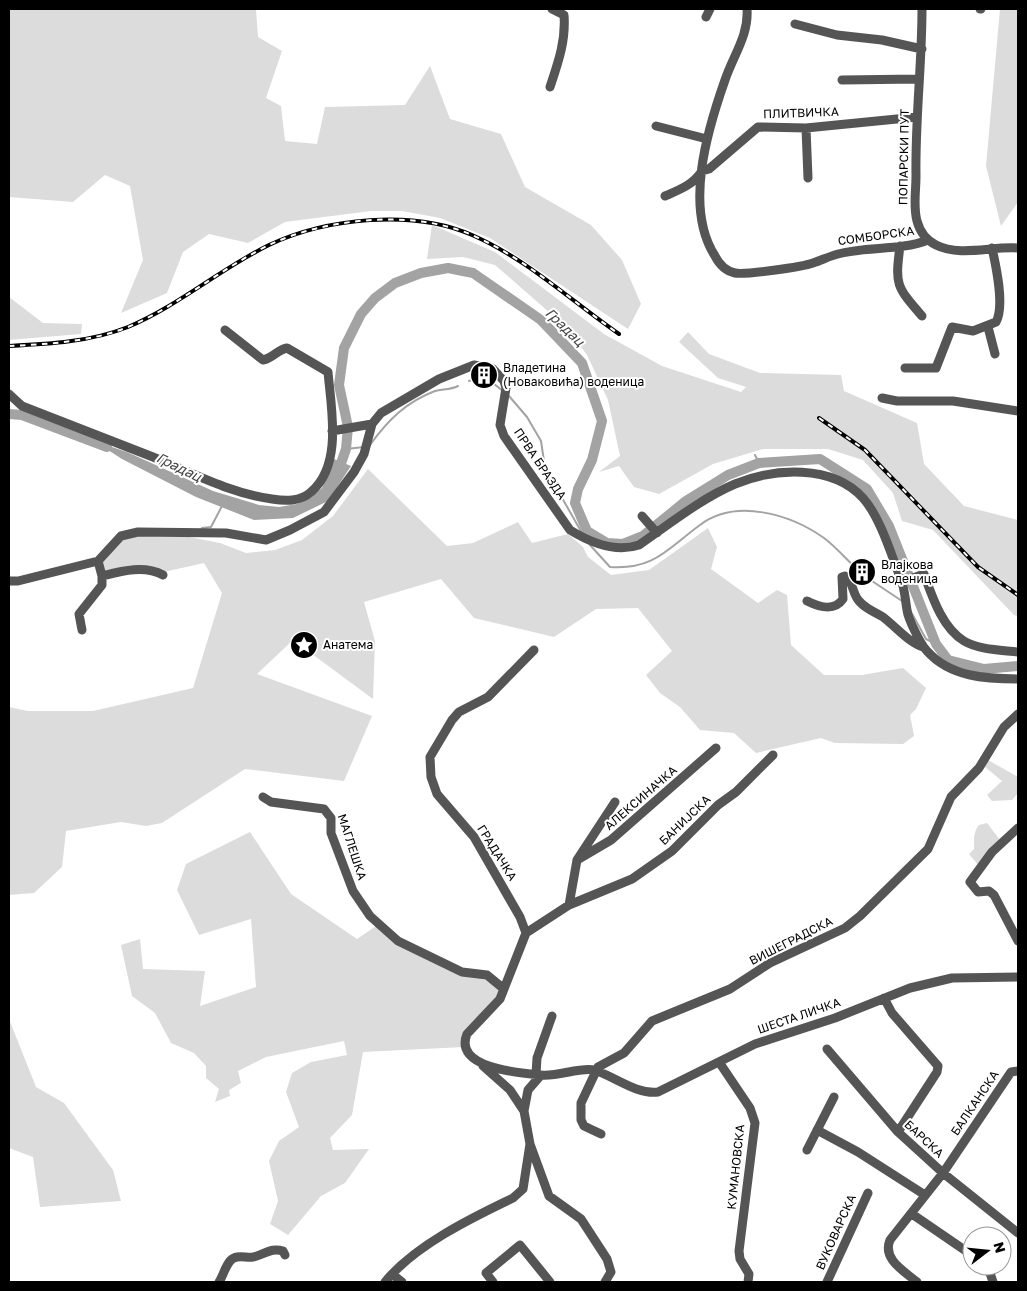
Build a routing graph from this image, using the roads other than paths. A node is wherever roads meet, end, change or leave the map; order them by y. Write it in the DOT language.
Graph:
graph roads {
  1 [pos="552,9"];
  2 [pos="747,9"];
  3 [pos="922,9"];
  4 [pos="795,24"];
  5 [pos="922,49"];
  6 [pos="842,80"];
  7 [pos="918,80"];
  8 [pos="550,87"];
  9 [pos="916,117"];
  10 [pos="656,126"];
  11 [pos="806,128"];
  12 [pos="706,139"];
  13 [pos="702,171"];
  14 [pos="808,178"];
  15 [pos="665,196"];
  16 [pos="928,240"];
  17 [pos="900,246"];
  18 [pos="992,248"];
  19 [pos="1018,248"];
  20 [pos="922,316"];
  21 [pos="988,327"];
  22 [pos="225,330"];
  23 [pos="995,354"];
  24 [pos="905,368"];
  25 [pos="9,394"];
  26 [pos="882,398"];
  27 [pos="1018,411"];
  28 [pos="372,424"];
  29 [pos="334,431"];
  30 [pos="646,519"];
  31 [pos="657,533"];
  32 [pos="98,561"];
  33 [pos="163,575"];
  34 [pos="102,576"];
  35 [pos="9,581"];
  36 [pos="904,581"];
  37 [pos="807,601"];
  38 [pos="915,628"];
  39 [pos="82,630"];
  40 [pos="906,636"];
  41 [pos="923,647"];
  42 [pos="534,650"];
  43 [pos="1018,652"];
  44 [pos="1018,679"];
  45 [pos="1018,714"];
  46 [pos="716,748"];
  47 [pos="773,755"];
  48 [pos="262,797"];
  49 [pos="615,802"];
  50 [pos="1018,828"];
  51 [pos="578,860"];
  52 [pos="569,905"];
  53 [pos="526,933"];
  54 [pos="1018,941"];
  55 [pos="1018,977"];
  56 [pos="504,989"];
  57 [pos="884,998"];
  58 [pos="552,1016"];
  59 [pos="828,1049"];
  60 [pos="719,1062"];
  61 [pos="483,1065"];
  62 [pos="596,1072"];
  63 [pos="1015,1072"];
  64 [pos="538,1075"];
  65 [pos="834,1097"];
  66 [pos="524,1111"];
  67 [pos="817,1130"];
  68 [pos="898,1132"];
  69 [pos="601,1134"];
  70 [pos="530,1144"];
  71 [pos="807,1150"];
  72 [pos="943,1174"];
  73 [pos="868,1193"];
  74 [pos="925,1195"];
  75 [pos="912,1214"];
  76 [pos="1018,1233"];
  77 [pos="962,1248"];
  78 [pos="285,1255"];
  79 [pos="392,1274"];
  80 [pos="219,1282"];
  81 [pos="385,1282"];
  82 [pos="402,1282"];
  83 [pos="493,1282"];
  84 [pos="550,1282"];
  85 [pos="604,1282"];
  86 [pos="748,1282"];
  87 [pos="828,1282"];
  88 [pos="917,1282"];
  1 -- 8 [label="street"];
  2 -- 12 [label="street, СОМБОРСКА"];
  3 -- 5 [label="street, ПОПАРСКИ ПУТ"];
  4 -- 5 [label="street"];
  5 -- 7 [label="street, ПОПАРСКИ ПУТ"];
  6 -- 7 [label="street"];
  7 -- 9 [label="street, ПОПАРСКИ ПУТ"];
  9 -- 11 [label="street, ПЛИТВИЧКА"];
  9 -- 16 [label="street, ПОПАРСКИ ПУТ"];
  10 -- 12 [label="street"];
  11 -- 13 [label="street, ПЛИТВИЧКА"];
  11 -- 14 [label="street"];
  12 -- 13 [label="street, СОМБОРСКА"];
  13 -- 15 [label="street, ПЛИТВИЧКА"];
  13 -- 17 [label="street, СОМБОРСКА"];
  16 -- 17 [label="street, СОМБОРСКА"];
  16 -- 18 [label="street"];
  17 -- 20 [label="street"];
  18 -- 19 [label="street"];
  18 -- 21 [label="street"];
  21 -- 23 [label="street"];
  21 -- 24 [label="street"];
  22 -- 29 [label="street"];
  25 -- 29 [label="street"];
  26 -- 27 [label="street"];
  28 -- 29 [label="street"];
  28 -- 31 [label="street, ПРВА БРАЗДА"];
  28 -- 32 [label="street"];
  30 -- 31 [label="street"];
  31 -- 36 [label="street, ПРВА БРАЗДА"];
  32 -- 34 [label="street"];
  32 -- 35 [label="street"];
  33 -- 34 [label="street"];
  34 -- 39 [label="street"];
  36 -- 38 [label="street, ПРВА БРАЗДА"];
  36 -- 43 [label="street"];
  37 -- 40 [label="street"];
  38 -- 40 [label="street"];
  38 -- 41 [label="street, ПРВА БРАЗДА"];
  40 -- 41 [label="street"];
  41 -- 44 [label="street, ПРВА БРАЗДА"];
  42 -- 53 [label="street, ГРАДАЧКА"];
  45 -- 62 [label="street, ВИШЕГРАДСКА"];
  46 -- 51 [label="street, АЛЕКСИНАЧКА"];
  47 -- 52 [label="street, БАНИЈСКА"];
  48 -- 56 [label="street, МАГЛЕШКА"];
  49 -- 51 [label="street"];
  50 -- 54 [label="street"];
  51 -- 52 [label="street"];
  52 -- 53 [label="street, БАНИЈСКА"];
  53 -- 56 [label="street"];
  55 -- 57 [label="street, ШЕСТА ЛИЧКА"];
  56 -- 61 [label="street"];
  57 -- 60 [label="street, ШЕСТА ЛИЧКА"];
  57 -- 68 [label="street"];
  58 -- 64 [label="street"];
  59 -- 68 [label="street, БАРСКА"];
  60 -- 62 [label="street, ШЕСТА ЛИЧКА"];
  60 -- 86 [label="street, КУМАНОВСКА"];
  61 -- 64 [label="street"];
  61 -- 66 [label="street"];
  62 -- 64 [label="street"];
  62 -- 69 [label="street"];
  63 -- 72 [label="street, БАЛКАНСКА"];
  64 -- 66 [label="street"];
  65 -- 67 [label="street"];
  66 -- 70 [label="street"];
  67 -- 71 [label="street"];
  67 -- 74 [label="street"];
  68 -- 72 [label="street, БАРСКА"];
  70 -- 79 [label="street"];
  70 -- 85 [label="street"];
  72 -- 74 [label="street, БАЛКАНСКА"];
  72 -- 76 [label="street, БАРСКА"];
  73 -- 87 [label="street, ВУКОВАРСКА"];
  74 -- 75 [label="street, БАЛКАНСКА"];
  75 -- 77 [label="street"];
  75 -- 88 [label="street, БАЛКАНСКА"];
  78 -- 80 [label="street"];
  79 -- 81 [label="street"];
  79 -- 82 [label="street"];
  83 -- 84 [label="street"];
}
